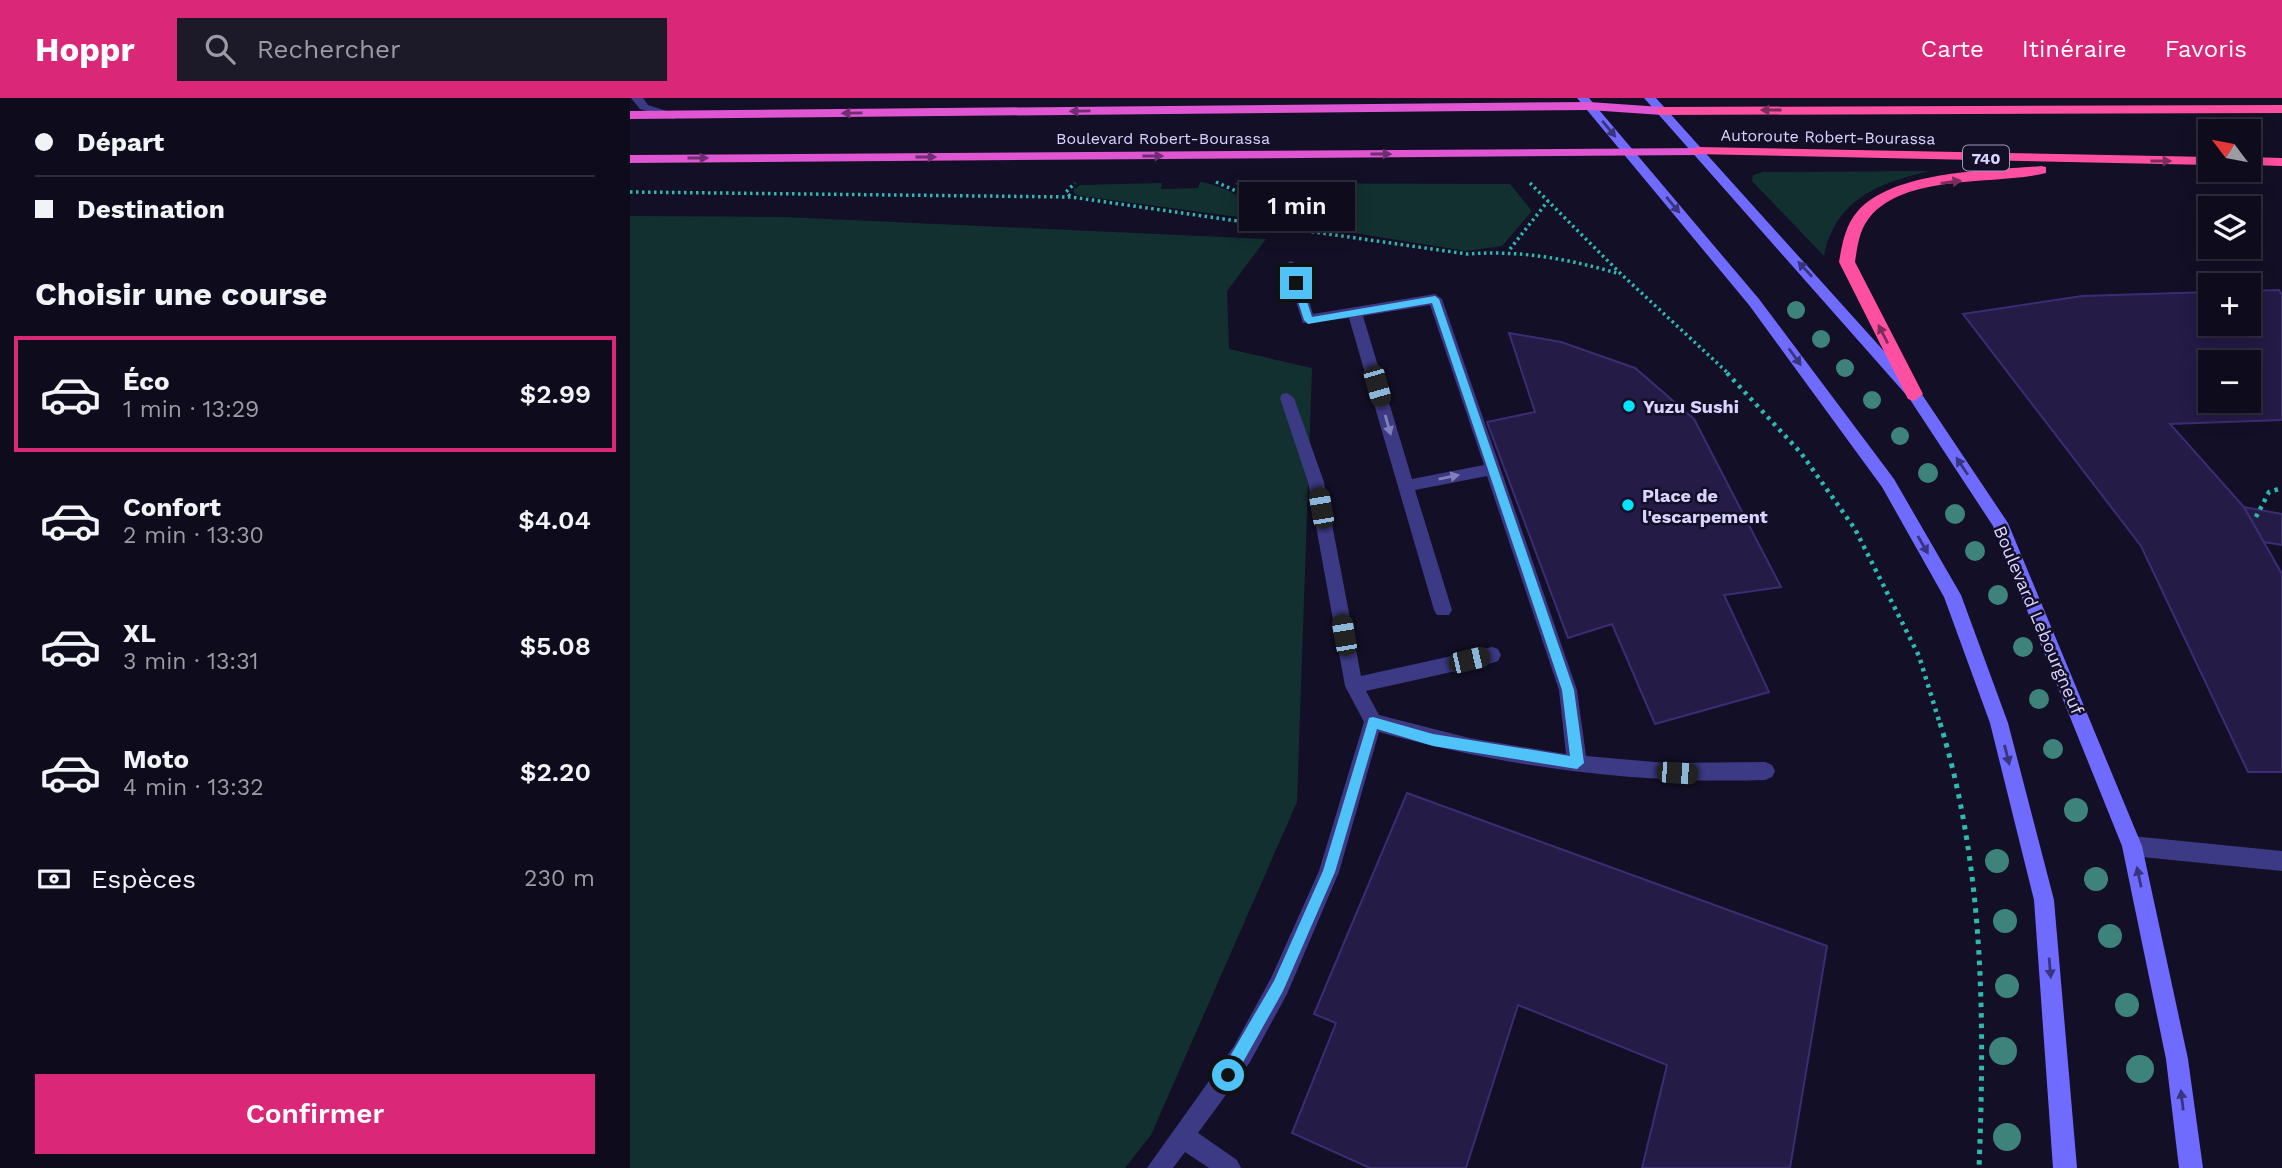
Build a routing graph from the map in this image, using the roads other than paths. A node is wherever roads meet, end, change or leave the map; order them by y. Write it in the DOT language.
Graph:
graph roads {
  1 [pos="637,98"];
  2 [pos="1650,98"];
  3 [pos="2119,98"];
  4 [pos="1586,102"];
  5 [pos="2232,109"];
  6 [pos="2282,109"];
  7 [pos="1662,111"];
  8 [pos="630,115"];
  9 [pos="673,115"];
  10 [pos="1697,151"];
  11 [pos="1629,153"];
  12 [pos="630,159"];
  13 [pos="2113,160"];
  14 [pos="2198,161"];
  15 [pos="2261,161"];
  16 [pos="2282,162"];
  17 [pos="1290,265"];
  18 [pos="1355,313"];
  19 [pos="1914,394"];
  20 [pos="1287,398"];
  21 [pos="1493,468"];
  22 [pos="1406,486"];
  23 [pos="1443,611"];
  24 [pos="1492,654"];
  25 [pos="1354,686"];
  26 [pos="1373,722"];
  27 [pos="1577,763"];
  28 [pos="1765,771"];
  29 [pos="2132,846"];
  30 [pos="2282,861"];
  31 [pos="1184,1137"];
  32 [pos="1159,1168"];
  33 [pos="1229,1168"];
  34 [pos="2065,1168"];
  35 [pos="2191,1168"];
  1 -- 9 [label="lane"];
  2 -- 7 [label="main road, Boulevard Lebourgneuf"];
  3 -- 5 [label="highway"];
  4 -- 7 [label="highway, Boulevard Robert-Bourassa"];
  4 -- 9 [label="highway, Boulevard Robert-Bourassa, one-way"];
  4 -- 11 [label="main road, one-way"];
  5 -- 6 [label="highway, Autoroute Robert-Bourassa"];
  5 -- 7 [label="highway, Autoroute Robert-Bourassa, one-way"];
  7 -- 10 [label="main road, Boulevard Lebourgneuf"];
  8 -- 9 [label="highway, Boulevard Robert-Bourassa"];
  10 -- 11 [label="highway, Boulevard Robert-Bourassa"];
  10 -- 13 [label="highway, Autoroute Robert-Bourassa / 740"];
  19 -- 10 [label="main road, Boulevard Lebourgneuf, one-way"];
  12 -- 11 [label="highway, Boulevard Robert-Bourassa, one-way"];
  11 -- 34 [label="main road, one-way"];
  13 -- 14 [label="highway, Autoroute Robert-Bourassa / 740, one-way"];
  19 -- 13 [label="highway, one-way"];
  15 -- 16 [label="highway"];
  17 -- 18 [label="lane"];
  18 -- 21 [label="lane"];
  18 -- 22 [label="lane, one-way"];
  29 -- 19 [label="main road, Boulevard Lebourgneuf, one-way"];
  20 -- 25 [label="lane"];
  22 -- 21 [label="lane, one-way"];
  21 -- 27 [label="lane"];
  22 -- 23 [label="lane"];
  24 -- 25 [label="lane"];
  25 -- 26 [label="lane"];
  26 -- 27 [label="lane"];
  26 -- 31 [label="lane"];
  27 -- 28 [label="lane"];
  29 -- 30 [label="lane"];
  35 -- 29 [label="main road, Boulevard Lebourgneuf, one-way"];
  31 -- 32 [label="lane"];
  31 -- 33 [label="lane"];
}
